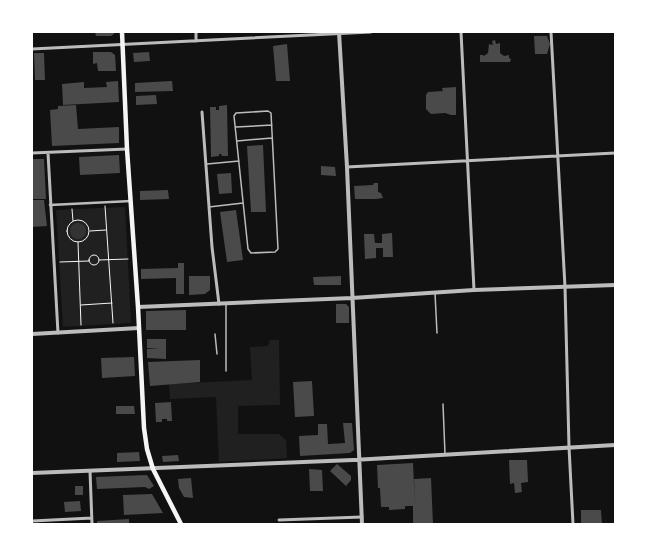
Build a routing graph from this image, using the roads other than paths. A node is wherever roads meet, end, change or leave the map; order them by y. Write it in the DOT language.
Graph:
graph roads {
  1 [pos="122,32"];
  2 [pos="196,32"];
  3 [pos="371,32"];
  4 [pos="461,32"];
  5 [pos="551,32"];
  6 [pos="339,33"];
  7 [pos="196,41"];
  8 [pos="122,44"];
  9 [pos="32,49"];
  10 [pos="202,112"];
  11 [pos="272,125"];
  12 [pos="236,127"];
  13 [pos="272,138"];
  14 [pos="237,141"];
  15 [pos="127,149"];
  16 [pos="32,153"];
  17 [pos="48,153"];
  18 [pos="615,153"];
  19 [pos="558,156"];
  20 [pos="239,161"];
  21 [pos="468,161"];
  22 [pos="206,164"];
  23 [pos="347,167"];
  24 [pos="131,201"];
  25 [pos="243,203"];
  26 [pos="50,205"];
  27 [pos="209,207"];
  28 [pos="615,285"];
  29 [pos="565,287"];
  30 [pos="474,290"];
  31 [pos="435,292"];
  32 [pos="352,298"];
  33 [pos="219,304"];
  34 [pos="226,304"];
  35 [pos="138,307"];
  36 [pos="139,328"];
  37 [pos="58,333"];
  38 [pos="437,333"];
  39 [pos="32,334"];
  40 [pos="215,334"];
  41 [pos="216,354"];
  42 [pos="226,371"];
  43 [pos="443,404"];
  44 [pos="615,446"];
  45 [pos="569,447"];
  46 [pos="445,455"];
  47 [pos="360,460"];
  48 [pos="153,469"];
  49 [pos="90,472"];
  50 [pos="32,473"];
  51 [pos="362,517"];
  52 [pos="92,518"];
  53 [pos="278,520"];
  54 [pos="32,521"];
  55 [pos="92,524"];
  56 [pos="181,524"];
  57 [pos="362,524"];
  58 [pos="573,524"];
  1 -- 8 [label="main road"];
  2 -- 7 [label="street"];
  3 -- 6 [label="street"];
  4 -- 21 [label="street"];
  5 -- 19 [label="street"];
  6 -- 7 [label="street"];
  6 -- 23 [label="street"];
  7 -- 8 [label="street"];
  8 -- 9 [label="street"];
  8 -- 15 [label="main road"];
  10 -- 22 [label="street"];
  11 -- 12 [label="lane"];
  11 -- 12 [label="lane"];
  11 -- 13 [label="lane"];
  12 -- 14 [label="lane"];
  13 -- 14 [label="lane"];
  13 -- 25 [label="lane"];
  14 -- 20 [label="lane"];
  15 -- 17 [label="street"];
  15 -- 24 [label="main road"];
  16 -- 17 [label="street"];
  17 -- 26 [label="street"];
  18 -- 19 [label="street"];
  19 -- 21 [label="street"];
  19 -- 29 [label="street"];
  20 -- 22 [label="lane"];
  20 -- 25 [label="lane"];
  21 -- 23 [label="street"];
  21 -- 30 [label="street"];
  22 -- 27 [label="street"];
  23 -- 32 [label="street"];
  24 -- 26 [label="street"];
  24 -- 35 [label="main road"];
  25 -- 27 [label="lane"];
  26 -- 37 [label="street"];
  27 -- 33 [label="street"];
  28 -- 29 [label="street"];
  29 -- 30 [label="street"];
  29 -- 45 [label="street"];
  30 -- 31 [label="street"];
  31 -- 32 [label="street"];
  31 -- 38 [label="lane"];
  32 -- 34 [label="street"];
  32 -- 47 [label="street"];
  33 -- 34 [label="street"];
  33 -- 35 [label="street"];
  34 -- 42 [label="lane"];
  35 -- 36 [label="main road"];
  36 -- 37 [label="street"];
  36 -- 48 [label="main road"];
  37 -- 39 [label="street"];
  40 -- 41 [label="lane"];
  43 -- 46 [label="lane"];
  44 -- 45 [label="street"];
  45 -- 46 [label="street"];
  45 -- 58 [label="street"];
  46 -- 47 [label="street"];
  47 -- 48 [label="street"];
  47 -- 51 [label="street"];
  48 -- 49 [label="street"];
  48 -- 56 [label="main road"];
  49 -- 50 [label="street"];
  49 -- 52 [label="street"];
  51 -- 53 [label="street"];
  51 -- 57 [label="street"];
  52 -- 54 [label="street"];
  52 -- 55 [label="street"];
}
